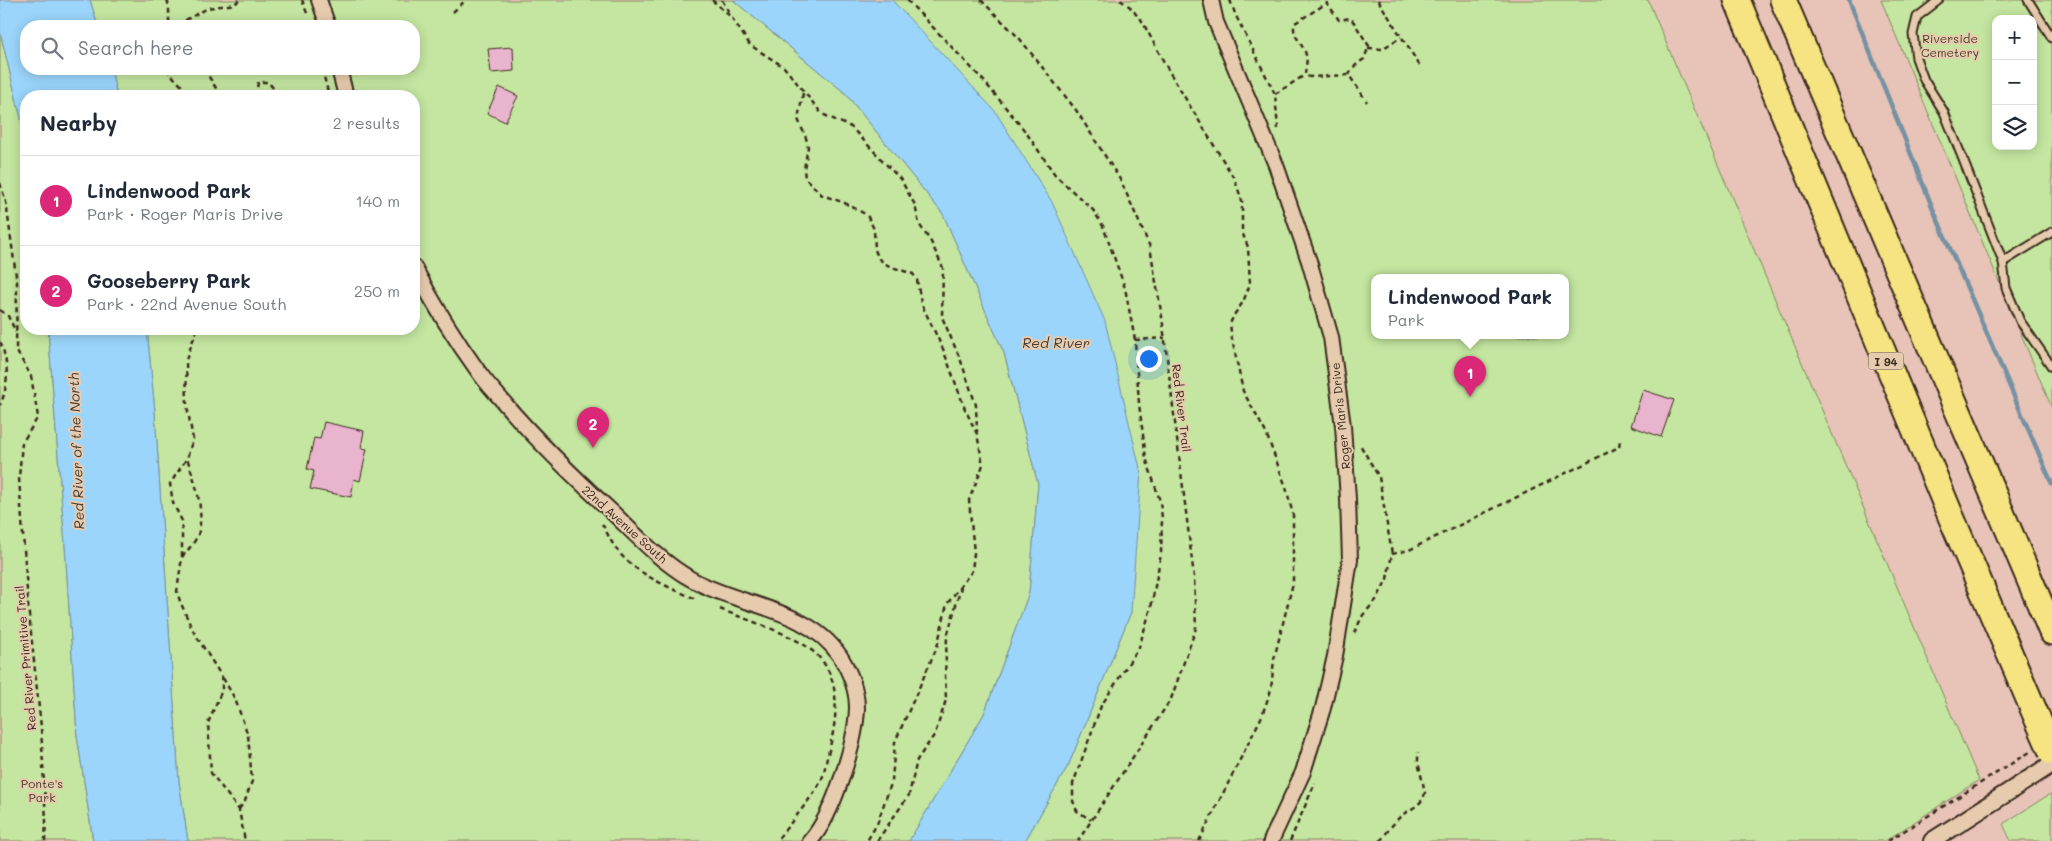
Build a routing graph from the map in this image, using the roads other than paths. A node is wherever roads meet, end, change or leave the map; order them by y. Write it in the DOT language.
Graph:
graph roads {
  1 [pos="319,0"];
  2 [pos="1211,0"];
  3 [pos="1737,0"];
  4 [pos="1783,0"];
  5 [pos="1939,0"];
  6 [pos="2028,0"];
  7 [pos="326,20"];
  8 [pos="2052,38"];
  9 [pos="341,75"];
  10 [pos="344,90"];
  11 [pos="2052,232"];
  12 [pos="2003,262"];
  13 [pos="420,279"];
  14 [pos="2052,367"];
  15 [pos="2052,632"];
  16 [pos="2044,750"];
  17 [pos="2052,764"];
  18 [pos="810,841"];
  19 [pos="1272,841"];
  20 [pos="1932,841"];
  1 -- 7 [label="street"];
  2 -- 19 [label="street, Roger Maris Drive"];
  3 -- 16 [label="highway, I 94, bridge"];
  4 -- 15 [label="highway"];
  5 -- 12 [label="lane"];
  6 -- 8 [label="lane"];
  9 -- 10 [label="street"];
  11 -- 12 [label="lane"];
  12 -- 14 [label="lane"];
  13 -- 18 [label="street, 22nd Avenue South"];
  17 -- 20 [label="street"];
}
